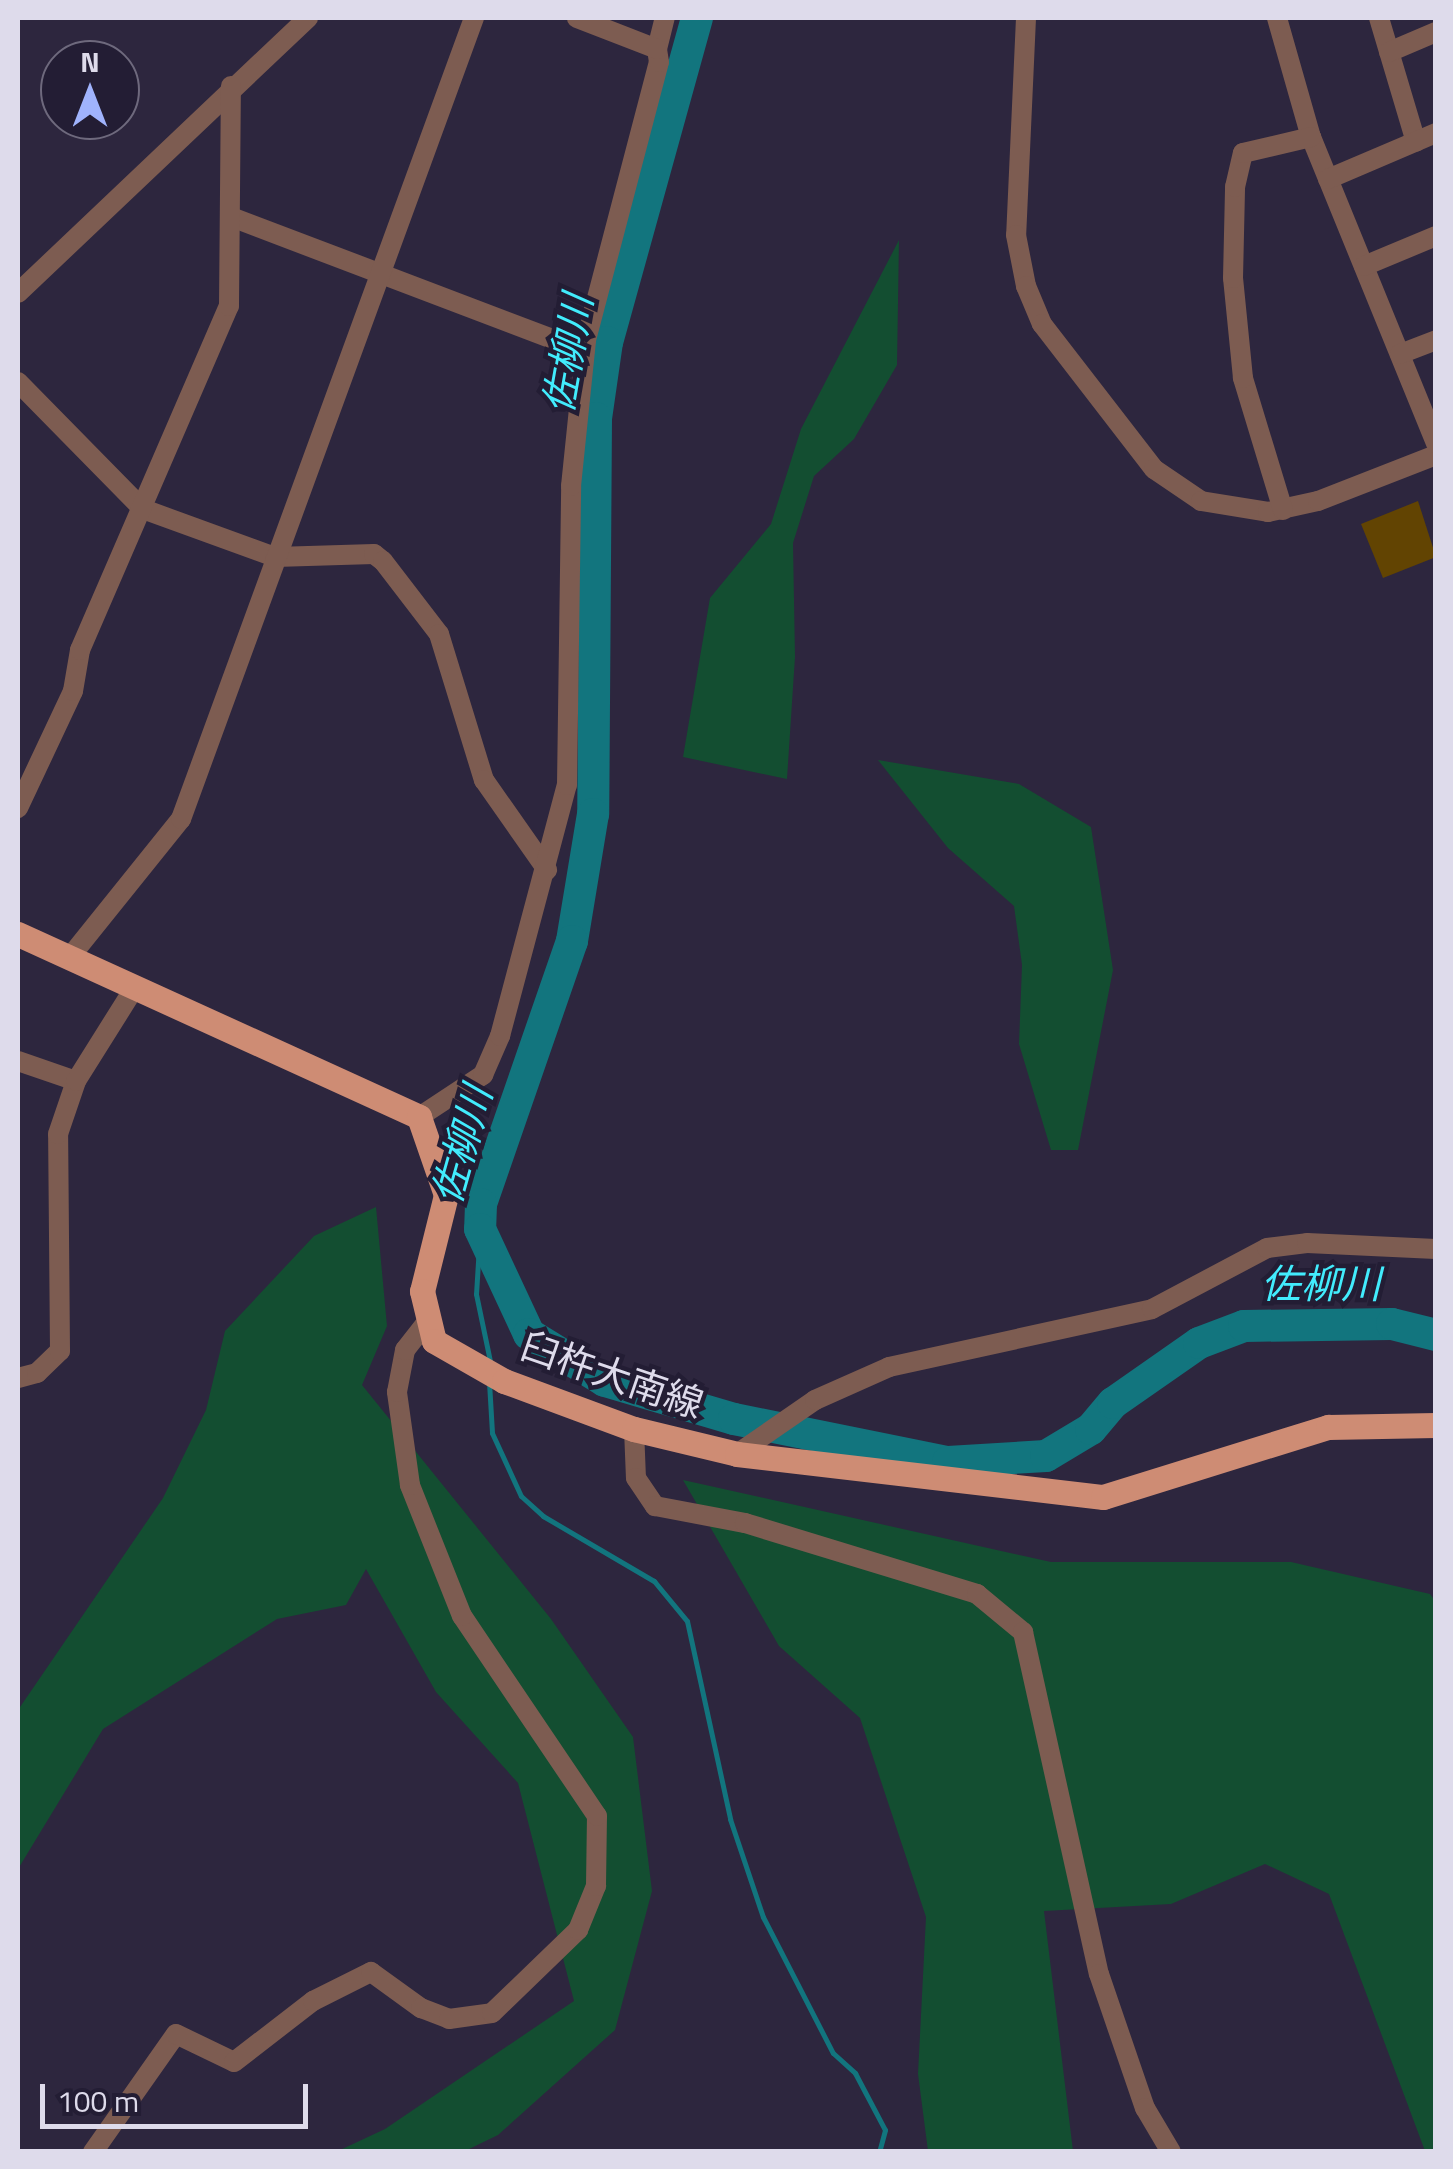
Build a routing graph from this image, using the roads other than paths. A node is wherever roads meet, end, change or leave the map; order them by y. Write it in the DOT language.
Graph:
graph roads {
  1 [pos="308,18"];
  2 [pos="474,18"];
  3 [pos="577,18"];
  4 [pos="665,18"];
  5 [pos="1026,18"];
  6 [pos="1278,18"];
  7 [pos="1378,18"];
  8 [pos="1436,32"];
  9 [pos="657,49"];
  10 [pos="1389,52"];
  11 [pos="231,86"];
  12 [pos="1311,137"];
  13 [pos="1426,138"];
  14 [pos="1328,180"];
  15 [pos="234,218"];
  16 [pos="1436,236"];
  17 [pos="1364,266"];
  18 [pos="380,274"];
  19 [pos="18,294"];
  20 [pos="1436,340"];
  21 [pos="585,350"];
  22 [pos="1400,354"];
  23 [pos="18,382"];
  24 [pos="1436,444"];
  25 [pos="1436,454"];
  26 [pos="143,509"];
  27 [pos="1283,510"];
  28 [pos="276,557"];
  29 [pos="18,808"];
  30 [pos="547,870"];
  31 [pos="18,934"];
  32 [pos="70,956"];
  33 [pos="135,987"];
  34 [pos="18,1062"];
  35 [pos="76,1081"];
  36 [pos="420,1117"];
  37 [pos="1436,1249"];
  38 [pos="426,1322"];
  39 [pos="18,1377"];
  40 [pos="1436,1425"];
  41 [pos="634,1429"];
  42 [pos="737,1454"];
  43 [pos="94,2152"];
  44 [pos="1171,2152"];
  1 -- 11 [label="street"];
  2 -- 18 [label="street"];
  3 -- 9 [label="street"];
  4 -- 9 [label="street"];
  5 -- 27 [label="street"];
  6 -- 12 [label="street"];
  7 -- 10 [label="street"];
  8 -- 10 [label="street"];
  9 -- 21 [label="street"];
  10 -- 13 [label="street"];
  11 -- 15 [label="street"];
  11 -- 19 [label="street"];
  12 -- 14 [label="street"];
  12 -- 27 [label="street"];
  13 -- 14 [label="street"];
  14 -- 17 [label="street"];
  15 -- 18 [label="street"];
  15 -- 26 [label="street"];
  16 -- 17 [label="street"];
  17 -- 22 [label="street"];
  18 -- 21 [label="street"];
  18 -- 28 [label="street"];
  20 -- 22 [label="street"];
  21 -- 30 [label="street"];
  22 -- 24 [label="street"];
  23 -- 26 [label="street"];
  25 -- 27 [label="street"];
  26 -- 28 [label="street"];
  26 -- 29 [label="street"];
  28 -- 30 [label="street"];
  28 -- 32 [label="street"];
  30 -- 36 [label="street"];
  31 -- 32 [label="main road"];
  32 -- 33 [label="main road"];
  33 -- 35 [label="street"];
  33 -- 36 [label="main road"];
  34 -- 35 [label="street"];
  35 -- 39 [label="street"];
  36 -- 38 [label="main road"];
  37 -- 42 [label="street"];
  38 -- 41 [label="main road, 臼杵大南線"];
  38 -- 43 [label="street"];
  40 -- 42 [label="main road, 臼杵大南線"];
  41 -- 42 [label="main road, 臼杵大南線"];
  41 -- 44 [label="street"];
}
